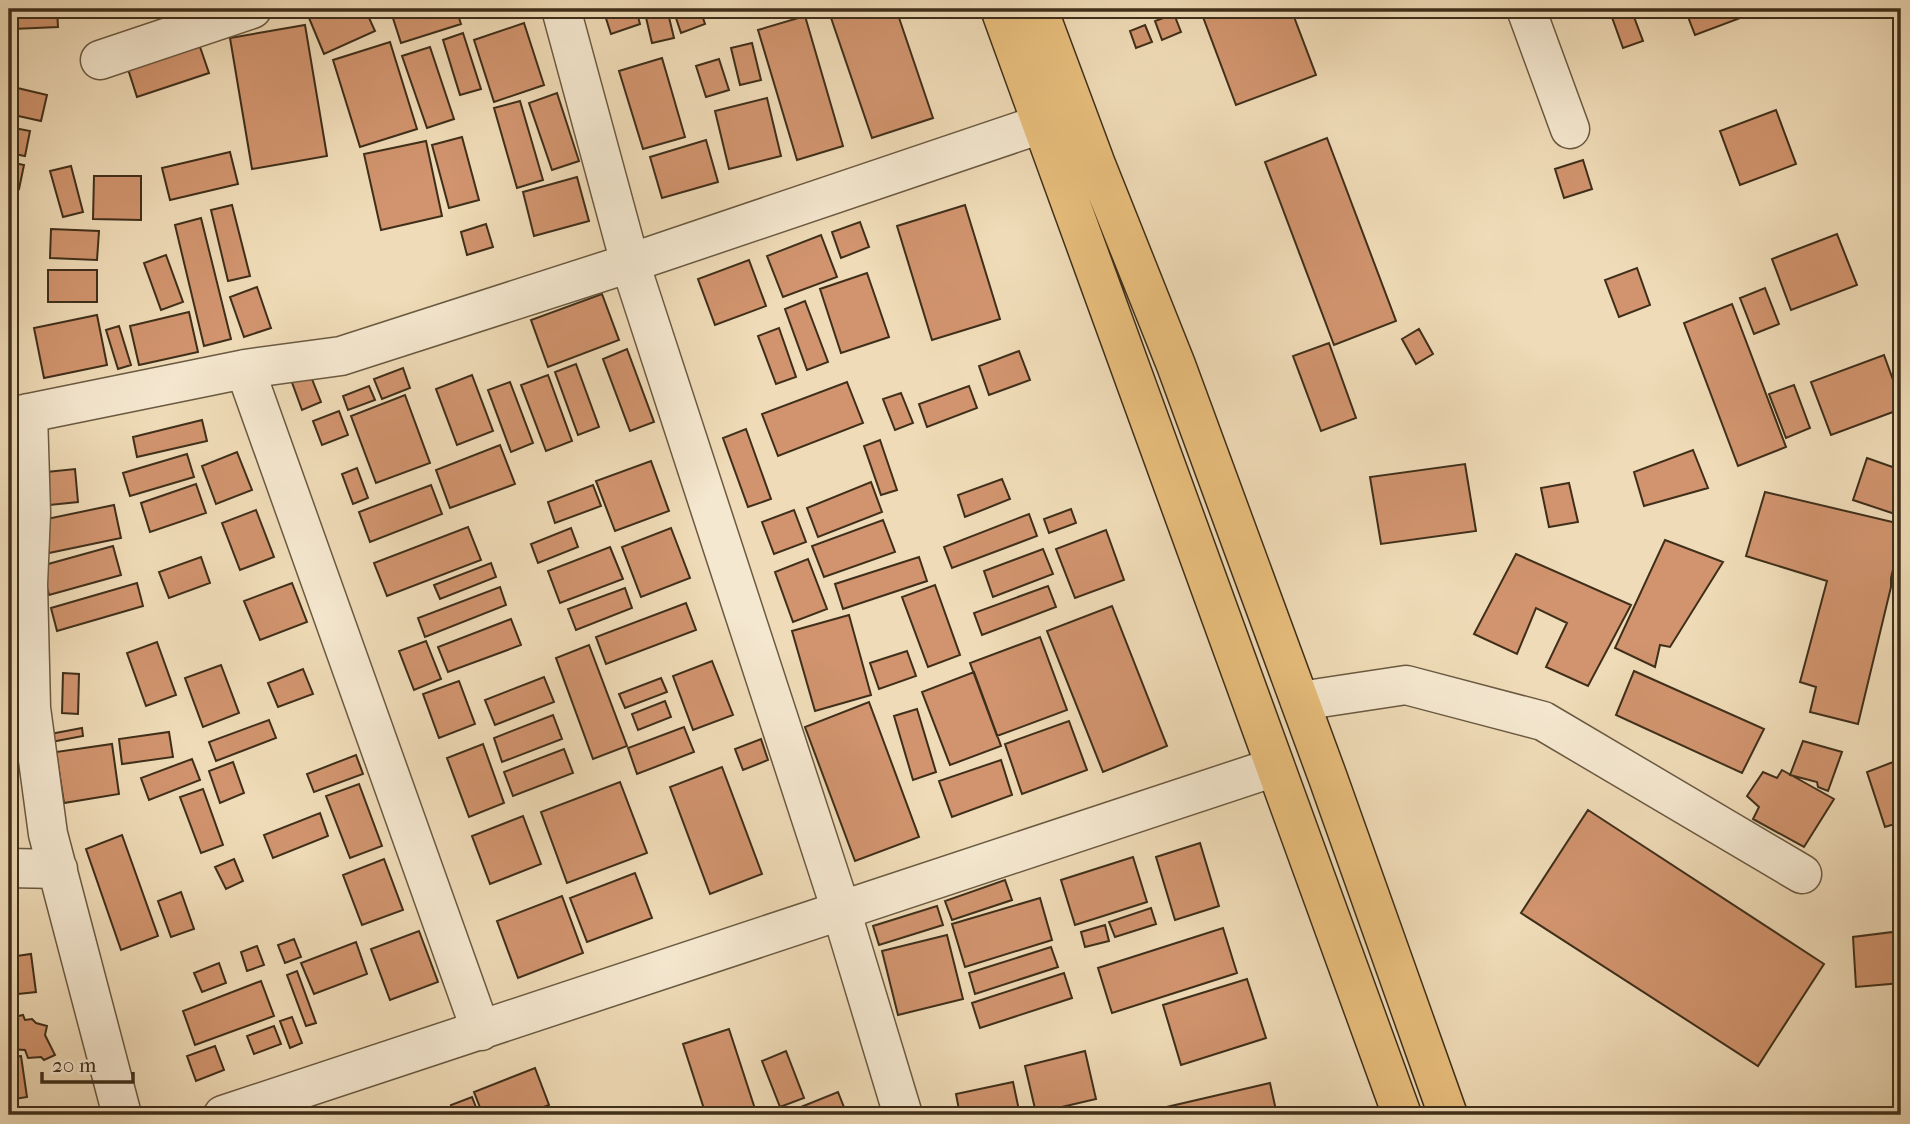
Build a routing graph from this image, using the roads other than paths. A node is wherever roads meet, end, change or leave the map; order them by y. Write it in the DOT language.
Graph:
graph roads {
  1 [pos="252,9"];
  2 [pos="561,9"];
  3 [pos="1000,9"];
  4 [pos="1038,9"];
  5 [pos="1526,9"];
  6 [pos="100,60"];
  7 [pos="1041,124"];
  8 [pos="1570,129"];
  9 [pos="630,263"];
  10 [pos="245,369"];
  11 [pos="19,415"];
  12 [pos="1300,701"];
  13 [pos="24,759"];
  14 [pos="1275,767"];
  15 [pos="9,868"];
  16 [pos="58,869"];
  17 [pos="1802,874"];
  18 [pos="841,910"];
  19 [pos="481,1031"];
  20 [pos="122,1115"];
  21 [pos="223,1115"];
  22 [pos="903,1115"];
  23 [pos="1402,1115"];
  24 [pos="1448,1115"];
  1 -- 6 [label="street"];
  2 -- 9 [label="street"];
  3 -- 7 [label="main road"];
  4 -- 12 [label="main road"];
  5 -- 8 [label="street"];
  7 -- 9 [label="street"];
  7 -- 14 [label="main road"];
  9 -- 10 [label="street"];
  9 -- 18 [label="street"];
  10 -- 11 [label="street"];
  10 -- 19 [label="street"];
  11 -- 13 [label="street"];
  12 -- 17 [label="street"];
  12 -- 24 [label="main road"];
  13 -- 16 [label="street"];
  14 -- 18 [label="street"];
  14 -- 23 [label="main road"];
  15 -- 16 [label="street"];
  16 -- 20 [label="street"];
  18 -- 19 [label="street"];
  18 -- 22 [label="street"];
  19 -- 21 [label="street"];
}
